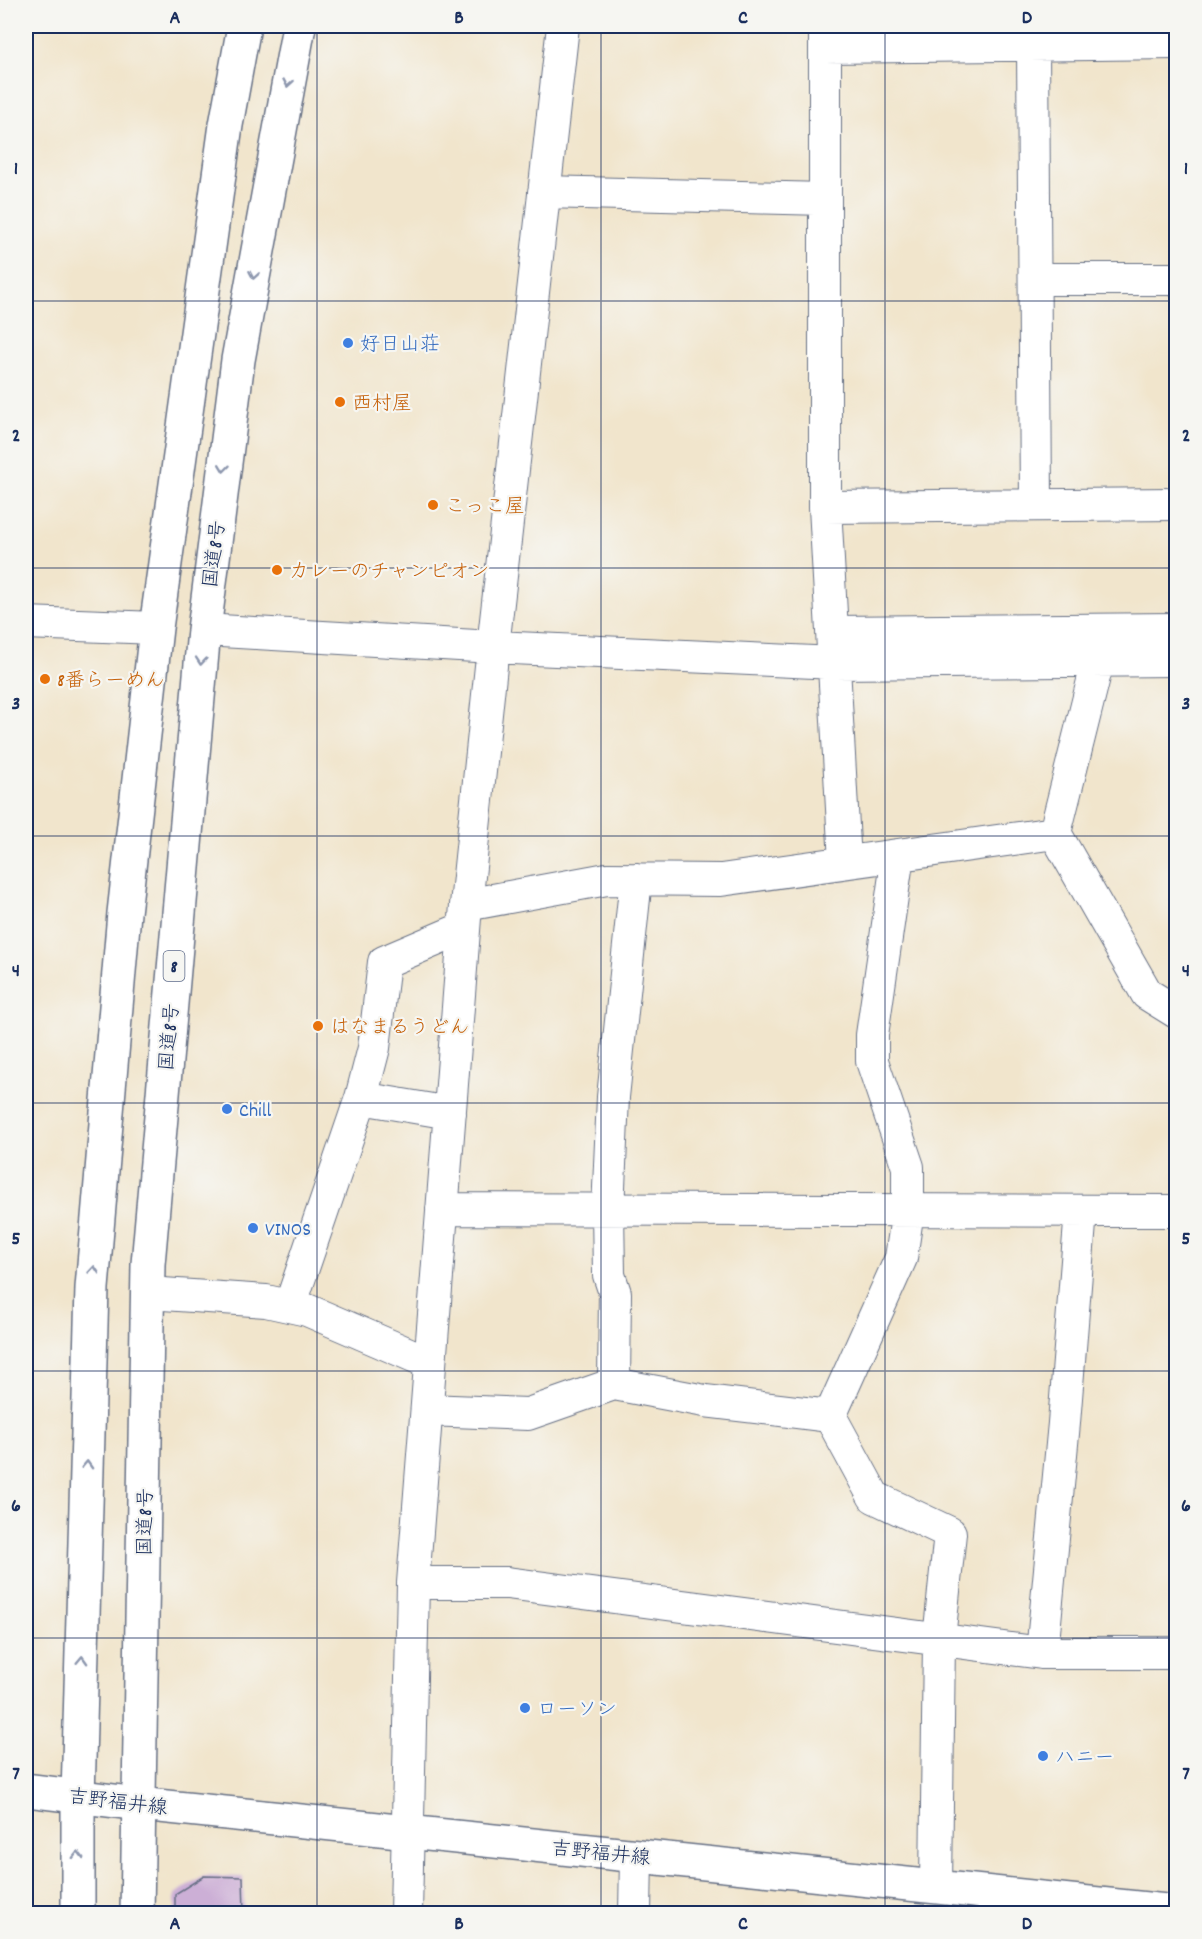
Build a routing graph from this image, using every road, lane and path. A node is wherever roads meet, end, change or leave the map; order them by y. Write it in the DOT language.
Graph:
graph roads {
  1 [pos="243,26"];
  2 [pos="299,26"];
  3 [pos="562,26"];
  4 [pos="825,36"];
  5 [pos="1176,43"];
  6 [pos="1033,45"];
  7 [pos="544,192"];
  8 [pos="825,199"];
  9 [pos="1035,279"];
  10 [pos="1176,279"];
  11 [pos="1176,504"];
  12 [pos="1036,505"];
  13 [pos="825,507"];
  14 [pos="26,623"];
  15 [pos="156,628"];
  16 [pos="1176,629"];
  17 [pos="204,630"];
  18 [pos="833,632"];
  19 [pos="493,647"];
  20 [pos="1098,660"];
  21 [pos="1176,660"];
  22 [pos="835,663"];
  23 [pos="1055,833"];
  24 [pos="898,855"];
  25 [pos="845,862"];
  26 [pos="636,879"];
  27 [pos="465,916"];
  28 [pos="1176,1012"];
  29 [pos="362,1098"];
  30 [pos="450,1113"];
  31 [pos="442,1209"];
  32 [pos="608,1210"];
  33 [pos="908,1210"];
  34 [pos="1081,1211"];
  35 [pos="1176,1211"];
  36 [pos="148,1293"];
  37 [pos="290,1306"];
  38 [pos="430,1363"];
  39 [pos="614,1384"];
  40 [pos="427,1410"];
  41 [pos="830,1416"];
  42 [pos="414,1583"];
  43 [pos="939,1640"];
  44 [pos="1042,1653"];
  45 [pos="1176,1653"];
  46 [pos="26,1790"];
  47 [pos="78,1797"];
  48 [pos="139,1804"];
  49 [pos="408,1832"];
  50 [pos="636,1856"];
  51 [pos="936,1887"];
  52 [pos="1041,1906"];
  53 [pos="1176,1912"];
  54 [pos="78,1914"];
  55 [pos="137,1914"];
  56 [pos="406,1914"];
  57 [pos="635,1914"];
  1 -- 15 [label="main road"];
  2 -- 17 [label="main road, 国道8号 / 8, one-way"];
  3 -- 7 [label="street"];
  4 -- 6 [label="street"];
  4 -- 8 [label="street"];
  5 -- 6 [label="street"];
  6 -- 9 [label="street"];
  7 -- 8 [label="street"];
  7 -- 19 [label="street"];
  8 -- 13 [label="street"];
  9 -- 10 [label="street"];
  9 -- 12 [label="street"];
  11 -- 12 [label="street"];
  12 -- 13 [label="street"];
  13 -- 18 [label="street"];
  14 -- 15 [label="street"];
  47 -- 15 [label="main road, one-way"];
  16 -- 18 [label="street"];
  17 -- 19 [label="street"];
  17 -- 36 [label="main road, 国道8号 / 8, one-way"];
  18 -- 22 [label="street"];
  19 -- 22 [label="street"];
  19 -- 27 [label="street"];
  20 -- 21 [label="street"];
  20 -- 22 [label="street"];
  20 -- 23 [label="street"];
  22 -- 25 [label="street"];
  23 -- 24 [label="street"];
  23 -- 28 [label="street"];
  24 -- 25 [label="street"];
  24 -- 33 [label="street"];
  25 -- 26 [label="street"];
  26 -- 27 [label="street"];
  26 -- 32 [label="street"];
  27 -- 29 [label="street"];
  27 -- 30 [label="street"];
  29 -- 30 [label="street"];
  29 -- 37 [label="street"];
  30 -- 31 [label="street"];
  31 -- 32 [label="street"];
  31 -- 38 [label="street"];
  32 -- 33 [label="street"];
  32 -- 39 [label="street"];
  33 -- 34 [label="street"];
  33 -- 41 [label="street"];
  34 -- 35 [label="street"];
  34 -- 44 [label="street"];
  36 -- 37 [label="street"];
  36 -- 48 [label="main road, 国道8号 / 8"];
  37 -- 38 [label="street"];
  38 -- 40 [label="street"];
  39 -- 40 [label="street"];
  39 -- 41 [label="street"];
  40 -- 42 [label="street"];
  41 -- 43 [label="street"];
  42 -- 43 [label="street"];
  42 -- 49 [label="street"];
  43 -- 44 [label="street"];
  43 -- 51 [label="street"];
  44 -- 45 [label="street"];
  46 -- 47 [label="main road, 吉野福井線"];
  47 -- 48 [label="main road, 吉野福井線"];
  54 -- 47 [label="main road, one-way"];
  48 -- 49 [label="main road, 吉野福井線"];
  48 -- 55 [label="main road, 国道8号 / 8"];
  49 -- 50 [label="main road, 吉野福井線"];
  49 -- 56 [label="street"];
  50 -- 51 [label="main road, 吉野福井線"];
  50 -- 57 [label="street"];
  51 -- 52 [label="main road, 吉野福井線"];
  52 -- 53 [label="main road, 吉野福井線"];
}
